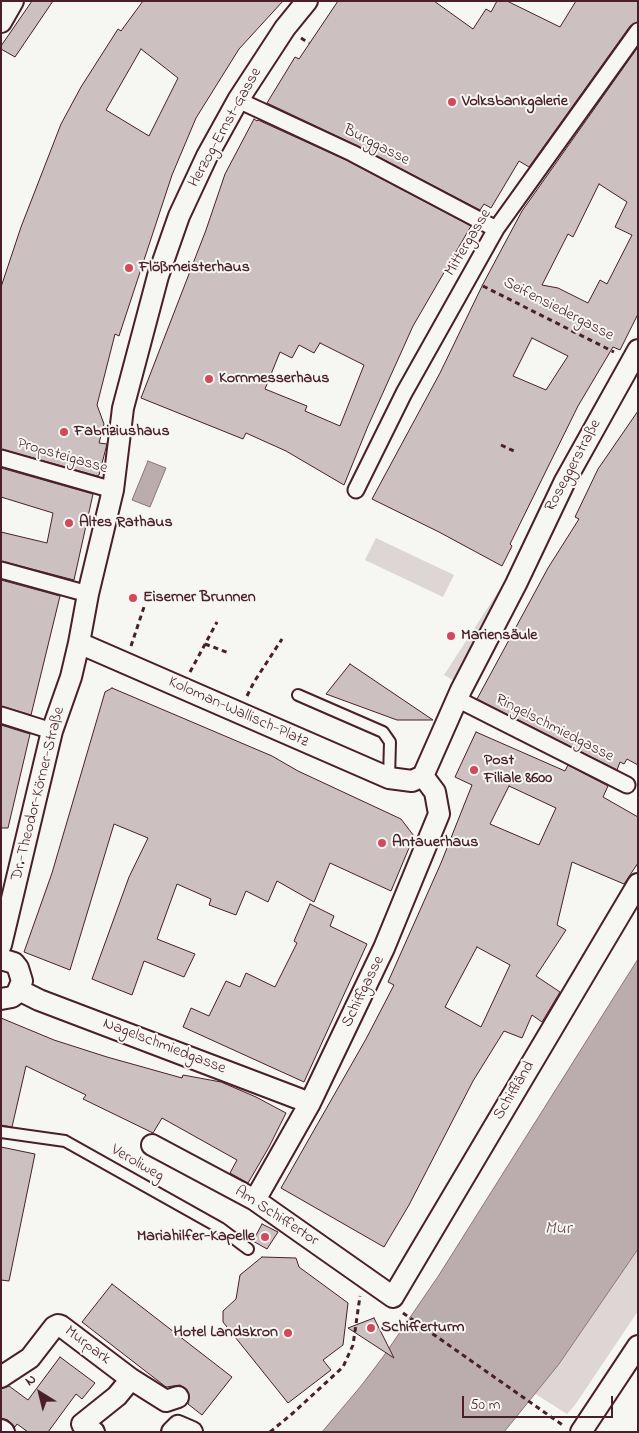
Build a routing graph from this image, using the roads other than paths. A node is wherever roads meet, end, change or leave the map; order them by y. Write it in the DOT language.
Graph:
graph roads {
  1 [pos="13,1"];
  2 [pos="307,1"];
  3 [pos="1,22"];
  4 [pos="638,31"];
  5 [pos="238,100"];
  6 [pos="496,229"];
  7 [pos="634,356"];
  8 [pos="1,458"];
  9 [pos="113,490"];
  10 [pos="356,490"];
  11 [pos="1,570"];
  12 [pos="88,594"];
  13 [pos="79,643"];
  14 [pos="298,695"];
  15 [pos="461,701"];
  16 [pos="1,715"];
  17 [pos="52,731"];
  18 [pos="423,776"];
  19 [pos="389,778"];
  20 [pos="627,785"];
  21 [pos="638,884"];
  22 [pos="1,945"];
  23 [pos="1,959"];
  24 [pos="19,990"];
  25 [pos="1,999"];
  26 [pos="310,1102"];
  27 [pos="1,1132"];
  28 [pos="152,1146"];
  29 [pos="255,1200"];
  30 [pos="248,1249"];
  31 [pos="397,1304"];
  32 [pos="638,1346"];
  33 [pos="1,1377"];
  34 [pos="131,1379"];
  35 [pos="178,1396"];
  36 [pos="82,1429"];
  37 [pos="172,1432"];
  38 [pos="192,1432"];
  39 [pos="581,1432"];
  1 -- 3 [label="street"];
  2 -- 5 [label="street, Herzog-Ernst-Gasse"];
  4 -- 6 [label="street, Mittergasse"];
  5 -- 6 [label="street, Burggasse"];
  5 -- 9 [label="street, Herzog-Ernst-Gasse"];
  6 -- 10 [label="street, Mittergasse"];
  7 -- 15 [label="street, Roseggerstraße"];
  8 -- 9 [label="street, Propsteigasse"];
  9 -- 12 [label="street"];
  11 -- 12 [label="street"];
  12 -- 13 [label="street"];
  13 -- 17 [label="street, Dr.-Theodor-Körner-Straße"];
  13 -- 19 [label="street, Koloman-Wallisch-Platz"];
  14 -- 19 [label="lane"];
  15 -- 18 [label="street"];
  15 -- 20 [label="street, Ringelschmiedgasse"];
  16 -- 17 [label="street"];
  17 -- 22 [label="street, Dr.-Theodor-Körner-Straße"];
  18 -- 19 [label="street, Koloman-Wallisch-Platz"];
  18 -- 26 [label="street, Schiffgasse"];
  21 -- 31 [label="street, Schiffländ"];
  23 -- 24 [label="street"];
  24 -- 25 [label="street"];
  24 -- 26 [label="street, Nagelschmiedgasse"];
  26 -- 29 [label="street, Schiffgasse"];
  27 -- 30 [label="lane, Veroliweg"];
  28 -- 29 [label="street, Am Schiffertor"];
  29 -- 31 [label="street, Am Schiffertor"];
  32 -- 39 [label="street"];
  33 -- 34 [label="street, Murpark"];
  34 -- 35 [label="street, Murpark"];
  34 -- 36 [label="street"];
  37 -- 38 [label="street"];
}
